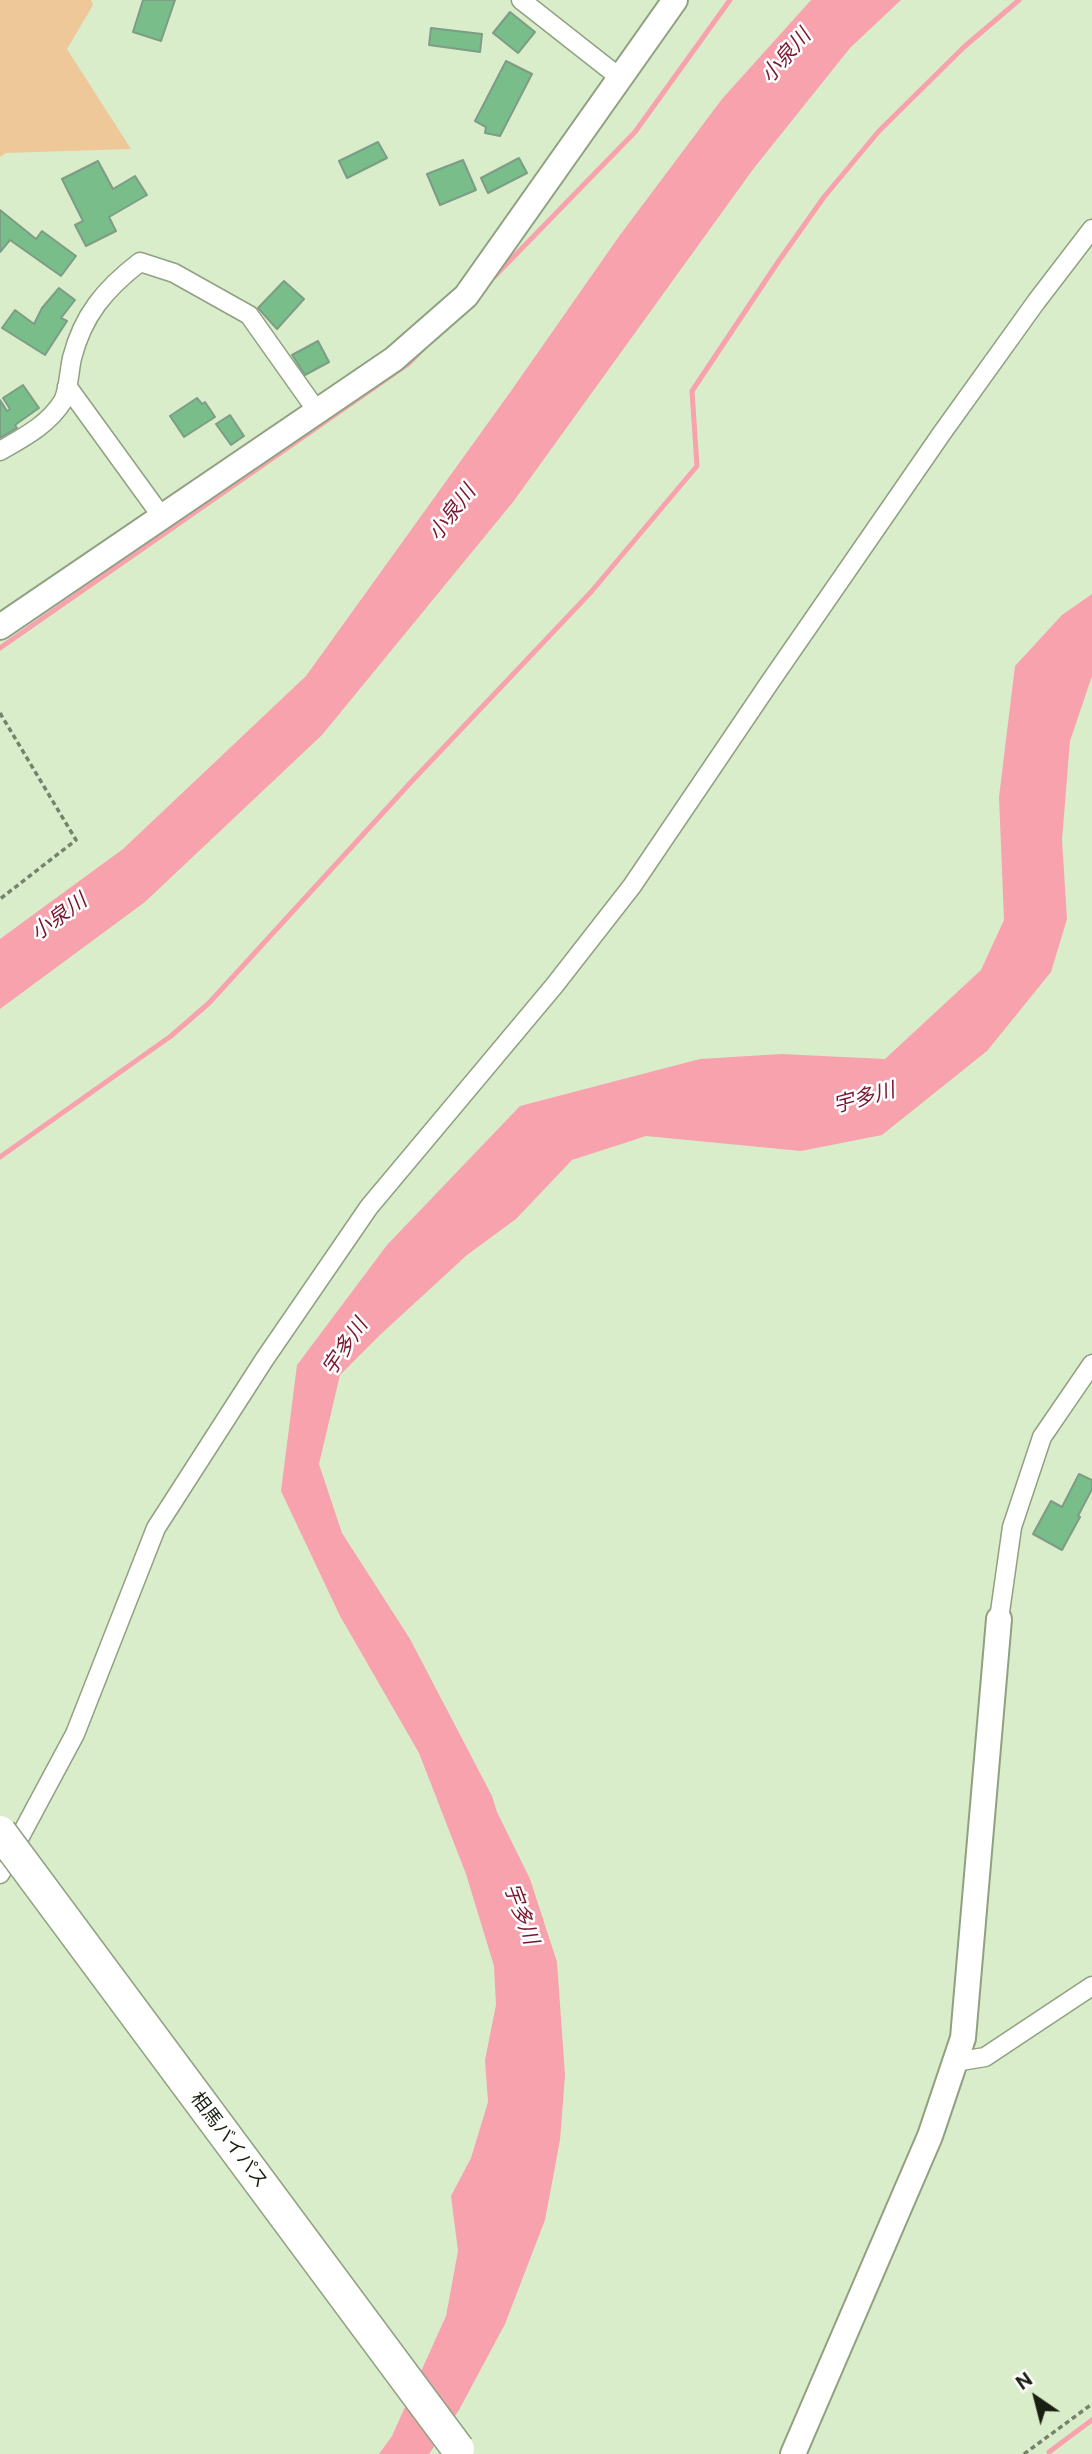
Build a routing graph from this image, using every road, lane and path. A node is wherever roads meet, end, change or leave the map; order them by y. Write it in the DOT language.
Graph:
graph roads {
  1 [pos="521,0"];
  2 [pos="675,0"];
  3 [pos="620,77"];
  4 [pos="1092,229"];
  5 [pos="67,386"];
  6 [pos="317,411"];
  7 [pos="0,451"];
  8 [pos="162,517"];
  9 [pos="0,627"];
  10 [pos="0,713"];
  11 [pos="0,899"];
  12 [pos="1092,1364"];
  13 [pos="999,1619"];
  14 [pos="0,1832"];
  15 [pos="0,1874"];
  16 [pos="1092,1986"];
  17 [pos="955,2062"];
  18 [pos="1092,2404"];
  19 [pos="458,2449"];
  20 [pos="793,2454"];
  21 [pos="1024,2454"];
  1 -- 3 [label="street"];
  2 -- 3 [label="street"];
  3 -- 6 [label="street"];
  4 -- 15 [label="street"];
  5 -- 6 [label="street"];
  5 -- 7 [label="street"];
  5 -- 8 [label="street"];
  6 -- 8 [label="street"];
  8 -- 9 [label="street"];
  10 -- 11 [label="path"];
  12 -- 13 [label="street"];
  13 -- 17 [label="street"];
  14 -- 19 [label="highway, 相馬バイパス, bridge"];
  16 -- 17 [label="street"];
  17 -- 20 [label="street"];
  18 -- 21 [label="path"];
}
